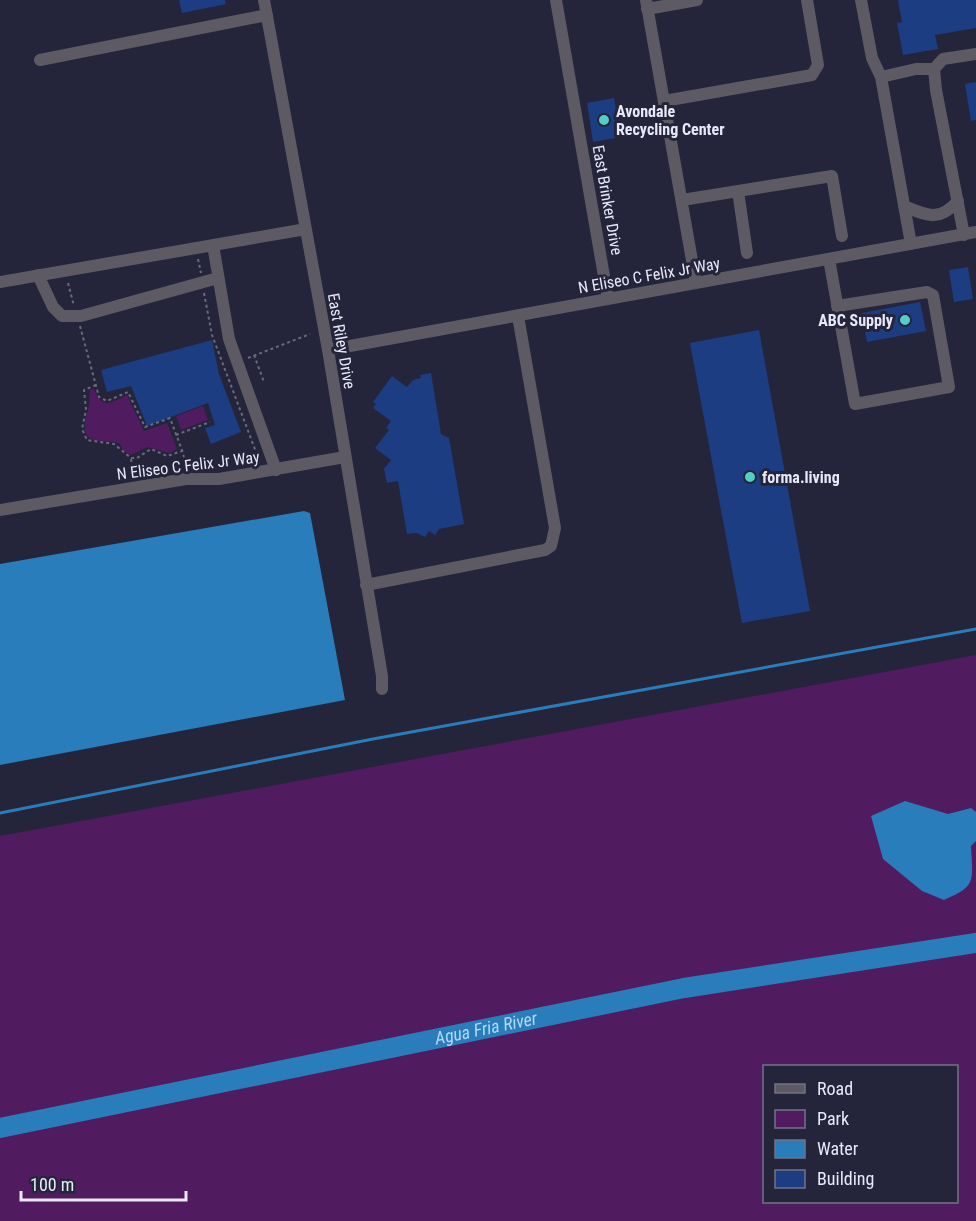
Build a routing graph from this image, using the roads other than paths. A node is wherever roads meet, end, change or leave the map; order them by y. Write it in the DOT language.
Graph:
graph roads {
  1 [pos="264,0"];
  2 [pos="556,0"];
  3 [pos="697,0"];
  4 [pos="807,0"];
  5 [pos="861,0"];
  6 [pos="647,4"];
  7 [pos="267,15"];
  8 [pos="976,54"];
  9 [pos="40,60"];
  10 [pos="934,69"];
  11 [pos="881,77"];
  12 [pos="664,101"];
  13 [pos="738,191"];
  14 [pos="682,200"];
  15 [pos="958,201"];
  16 [pos="904,206"];
  17 [pos="306,229"];
  18 [pos="970,234"];
  19 [pos="842,236"];
  20 [pos="911,244"];
  21 [pos="213,245"];
  22 [pos="747,253"];
  23 [pos="829,259"];
  24 [pos="39,275"];
  25 [pos="218,278"];
  26 [pos="0,282"];
  27 [pos="696,283"];
  28 [pos="608,299"];
  29 [pos="837,306"];
  30 [pos="518,315"];
  31 [pos="328,350"];
  32 [pos="345,457"];
  33 [pos="276,470"];
  34 [pos="0,510"];
  35 [pos="366,585"];
  36 [pos="382,689"];
  1 -- 7 [label="street, East Riley Drive"];
  2 -- 28 [label="street, East Brinker Drive"];
  3 -- 6 [label="street"];
  4 -- 12 [label="street"];
  5 -- 11 [label="street"];
  6 -- 12 [label="street"];
  7 -- 9 [label="street"];
  7 -- 17 [label="street, East Riley Drive"];
  8 -- 10 [label="street"];
  10 -- 11 [label="street"];
  10 -- 15 [label="street"];
  11 -- 16 [label="street"];
  12 -- 14 [label="street"];
  13 -- 14 [label="street"];
  13 -- 19 [label="street"];
  13 -- 22 [label="street"];
  14 -- 27 [label="street"];
  15 -- 16 [label="street"];
  15 -- 18 [label="street"];
  16 -- 20 [label="street"];
  17 -- 21 [label="street"];
  17 -- 31 [label="street, East Riley Drive"];
  18 -- 20 [label="street, N Eliseo C Felix Jr Way"];
  20 -- 23 [label="street, N Eliseo C Felix Jr Way"];
  21 -- 24 [label="street"];
  21 -- 25 [label="street"];
  23 -- 27 [label="street, N Eliseo C Felix Jr Way"];
  23 -- 29 [label="street"];
  24 -- 25 [label="street"];
  24 -- 26 [label="street"];
  25 -- 33 [label="street"];
  27 -- 28 [label="street, N Eliseo C Felix Jr Way"];
  28 -- 30 [label="street, N Eliseo C Felix Jr Way"];
  29 -- 29 [label="street"];
  30 -- 31 [label="street, N Eliseo C Felix Jr Way"];
  30 -- 35 [label="street"];
  31 -- 32 [label="street, East Riley Drive"];
  32 -- 33 [label="street, N Eliseo C Felix Jr Way"];
  32 -- 35 [label="street, East Riley Drive"];
  33 -- 34 [label="street, N Eliseo C Felix Jr Way"];
  35 -- 36 [label="street, East Riley Drive"];
}
